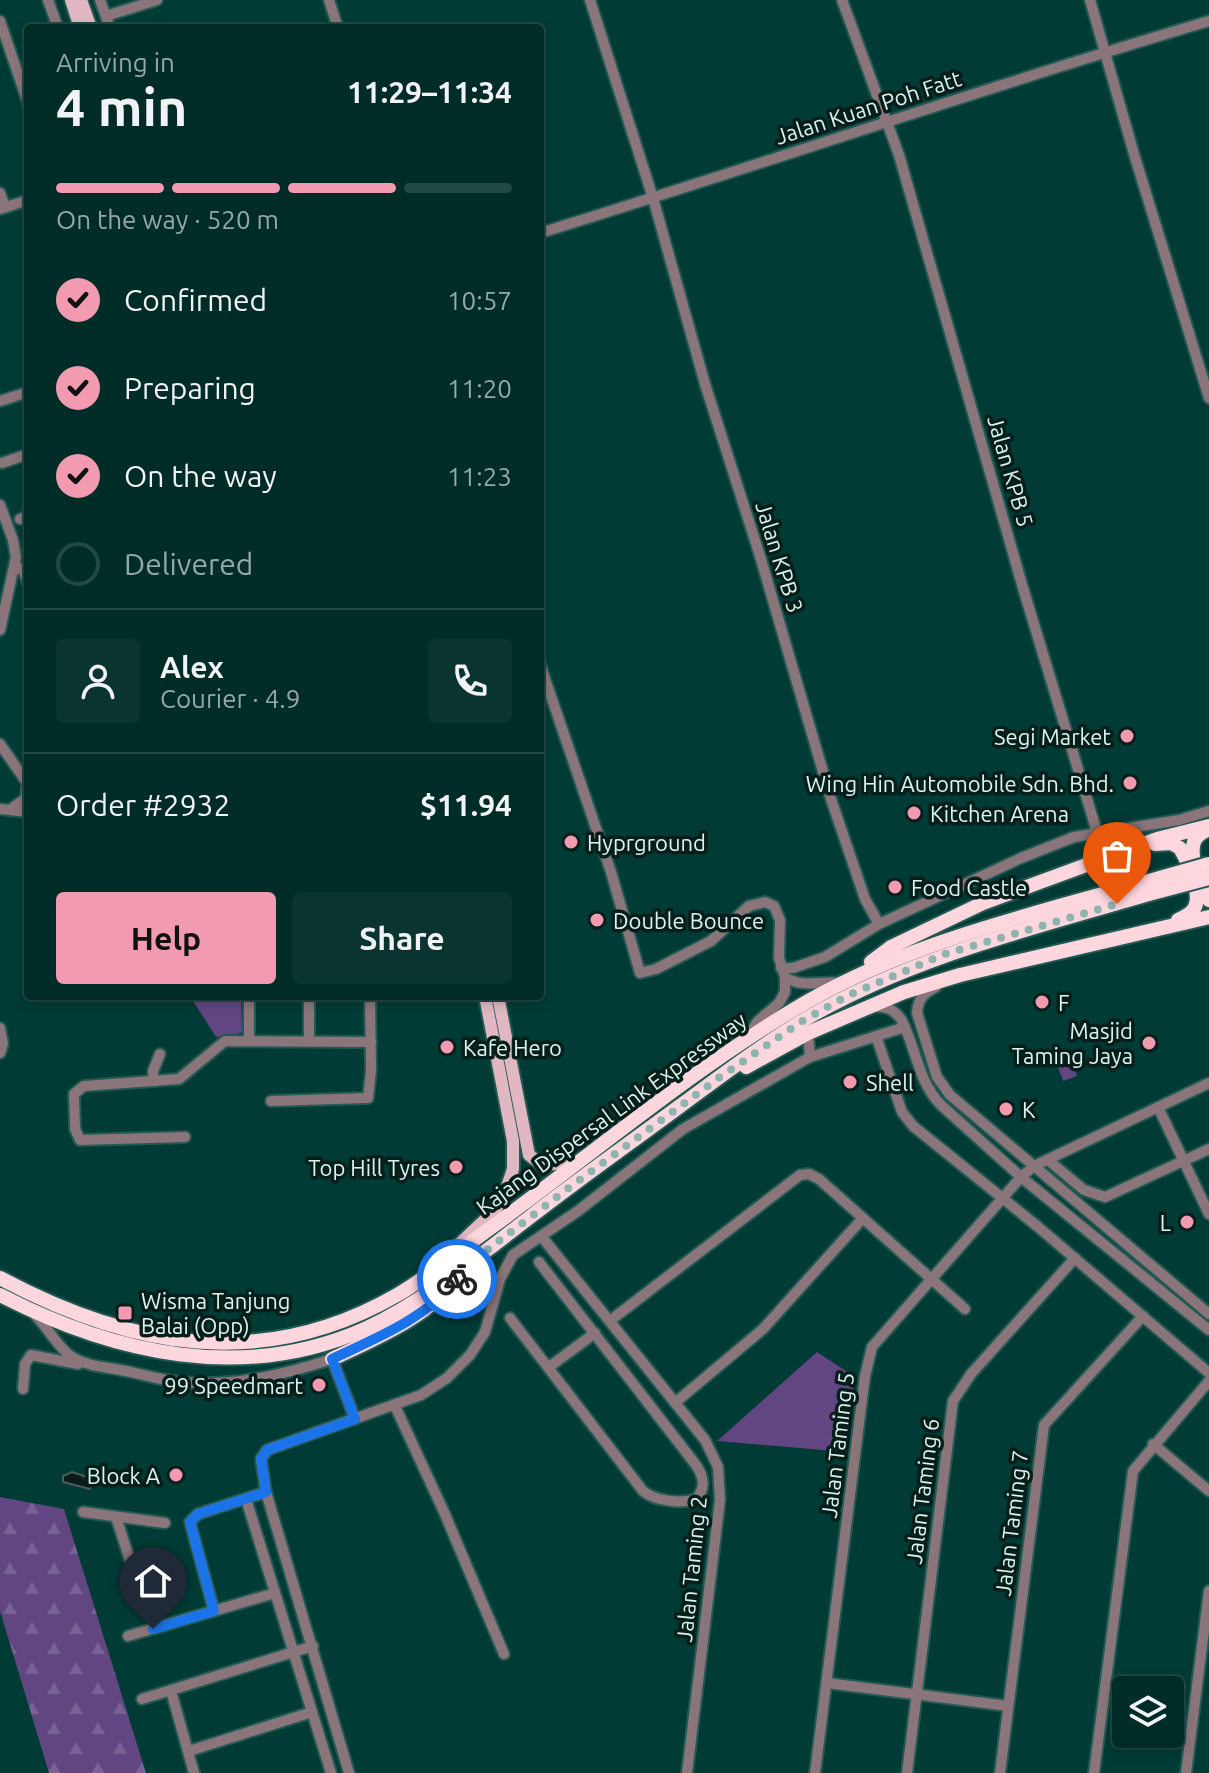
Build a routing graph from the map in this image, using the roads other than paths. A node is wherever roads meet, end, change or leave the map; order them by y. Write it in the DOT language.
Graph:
graph roads {
  1 [pos="48,0"];
  2 [pos="71,0"];
  3 [pos="81,0"];
  4 [pos="100,0"];
  5 [pos="157,0"];
  6 [pos="329,0"];
  7 [pos="590,0"];
  8 [pos="842,0"];
  9 [pos="1090,0"];
  10 [pos="106,16"];
  11 [pos="0,21"];
  12 [pos="1209,21"];
  13 [pos="57,24"];
  14 [pos="79,24"];
  15 [pos="90,24"];
  16 [pos="109,24"];
  17 [pos="337,24"];
  18 [pos="1104,52"];
  19 [pos="24,91"];
  20 [pos="888,121"];
  21 [pos="0,193"];
  22 [pos="653,198"];
  23 [pos="24,201"];
  24 [pos="2,208"];
  25 [pos="544,232"];
  26 [pos="24,393"];
  27 [pos="1209,398"];
  28 [pos="0,401"];
  29 [pos="24,455"];
  30 [pos="2,463"];
  31 [pos="0,505"];
  32 [pos="15,565"];
  33 [pos="24,573"];
  34 [pos="0,630"];
  35 [pos="544,676"];
  36 [pos="0,744"];
  37 [pos="24,778"];
  38 [pos="24,799"];
  39 [pos="5,809"];
  40 [pos="1209,811"];
  41 [pos="1209,828"];
  42 [pos="1097,832"];
  43 [pos="1135,848"];
  44 [pos="1209,864"];
  45 [pos="1209,878"];
  46 [pos="1143,889"];
  47 [pos="1209,900"];
  48 [pos="1209,917"];
  49 [pos="879,924"];
  50 [pos="1156,930"];
  51 [pos="783,972"];
  52 [pos="860,974"];
  53 [pos="960,975"];
  54 [pos="841,983"];
  55 [pos="249,1000"];
  56 [pos="309,1000"];
  57 [pos="370,1000"];
  58 [pos="486,1000"];
  59 [pos="499,1000"];
  60 [pos="864,1008"];
  61 [pos="905,1027"];
  62 [pos="0,1028"];
  63 [pos="808,1033"];
  64 [pos="876,1036"];
  65 [pos="746,1038"];
  66 [pos="249,1040"];
  67 [pos="309,1041"];
  68 [pos="371,1042"];
  69 [pos="0,1053"];
  70 [pos="160,1054"];
  71 [pos="810,1057"];
  72 [pos="720,1077"];
  73 [pos="154,1081"];
  74 [pos="1209,1083"];
  75 [pos="271,1101"];
  76 [pos="1158,1107"];
  77 [pos="185,1137"];
  78 [pos="1209,1149"];
  79 [pos="1048,1160"];
  80 [pos="1184,1161"];
  81 [pos="581,1162"];
  82 [pos="1034,1166"];
  83 [pos="1021,1177"];
  84 [pos="1003,1198"];
  85 [pos="1208,1210"];
  86 [pos="863,1218"];
  87 [pos="542,1237"];
  88 [pos="1075,1258"];
  89 [pos="539,1262"];
  90 [pos="470,1263"];
  91 [pos="433,1269"];
  92 [pos="0,1278"];
  93 [pos="932,1279"];
  94 [pos="0,1295"];
  95 [pos="965,1309"];
  96 [pos="30,1311"];
  97 [pos="1209,1314"];
  98 [pos="1143,1316"];
  99 [pos="510,1318"];
  100 [pos="611,1320"];
  101 [pos="1209,1330"];
  102 [pos="595,1333"];
  103 [pos="60,1344"];
  104 [pos="50,1357"];
  105 [pos="332,1359"];
  106 [pos="641,1359"];
  107 [pos="84,1363"];
  108 [pos="549,1367"];
  109 [pos="626,1372"];
  110 [pos="1209,1373"];
  111 [pos="1209,1381"];
  112 [pos="23,1389"];
  113 [pos="676,1402"];
  114 [pos="395,1406"];
  115 [pos="355,1419"];
  116 [pos="1153,1444"];
  117 [pos="1209,1491"];
  118 [pos="266,1492"];
  119 [pos="246,1499"];
  120 [pos="83,1512"];
  121 [pos="116,1517"];
  122 [pos="165,1523"];
  123 [pos="1209,1591"];
  124 [pos="275,1593"];
  125 [pos="143,1601"];
  126 [pos="214,1611"];
  127 [pos="128,1636"];
  128 [pos="313,1646"];
  129 [pos="293,1653"];
  130 [pos="504,1654"];
  131 [pos="827,1683"];
  132 [pos="171,1691"];
  133 [pos="916,1695"];
  134 [pos="142,1699"];
  135 [pos="1008,1706"];
  136 [pos="312,1712"];
  137 [pos="189,1751"];
  138 [pos="194,1773"];
  139 [pos="329,1773"];
  140 [pos="349,1773"];
  141 [pos="687,1773"];
  142 [pos="815,1773"];
  143 [pos="907,1773"];
  144 [pos="1000,1773"];
  145 [pos="1094,1773"];
  146 [pos="1186,1773"];
  1 -- 13 [label="street"];
  2 -- 14 [label="main road"];
  3 -- 15 [label="main road"];
  4 -- 10 [label="street"];
  5 -- 10 [label="street"];
  6 -- 17 [label="street"];
  7 -- 22 [label="street, Jalan KPB 3"];
  8 -- 20 [label="street, Jalan KPB 5"];
  9 -- 18 [label="street"];
  10 -- 16 [label="street"];
  11 -- 19 [label="street"];
  12 -- 18 [label="street, Jalan Kuan Poh Fatt"];
  18 -- 20 [label="street, Jalan Kuan Poh Fatt"];
  18 -- 27 [label="street"];
  20 -- 22 [label="street, Jalan Kuan Poh Fatt"];
  20 -- 42 [label="street, Jalan KPB 5"];
  21 -- 24 [label="street"];
  22 -- 25 [label="street, Jalan Kuan Poh Fatt"];
  22 -- 49 [label="street, Jalan KPB 3"];
  23 -- 24 [label="street"];
  26 -- 28 [label="street"];
  29 -- 30 [label="street"];
  31 -- 32 [label="street"];
  32 -- 33 [label="street"];
  32 -- 34 [label="street"];
  35 -- 51 [label="street"];
  36 -- 37 [label="street"];
  38 -- 39 [label="street"];
  40 -- 42 [label="street"];
  41 -- 43 [label="highway"];
  41 -- 47 [label="highway"];
  42 -- 49 [label="street"];
  43 -- 50 [label="highway"];
  43 -- 52 [label="highway"];
  44 -- 46 [label="highway, Kajang Dispersal Link Expressway, bridge"];
  45 -- 46 [label="highway, Kajang Dispersal Link Expressway, bridge"];
  46 -- 52 [label="highway, Kajang Dispersal Link Expressway"];
  46 -- 72 [label="highway, Kajang Dispersal Link Expressway"];
  48 -- 50 [label="highway"];
  49 -- 51 [label="street"];
  50 -- 53 [label="highway"];
  51 -- 54 [label="street"];
  51 -- 65 [label="street"];
  52 -- 54 [label="highway, Kajang Dispersal Link Expressway"];
  53 -- 60 [label="highway"];
  53 -- 82 [label="street"];
  54 -- 65 [label="highway, Kajang Dispersal Link Expressway"];
  55 -- 66 [label="street"];
  56 -- 67 [label="street"];
  57 -- 68 [label="street"];
  58 -- 91 [label="main road"];
  59 -- 81 [label="main road"];
  60 -- 61 [label="street"];
  60 -- 63 [label="highway"];
  61 -- 64 [label="street"];
  61 -- 83 [label="street"];
  62 -- 69 [label="street"];
  63 -- 71 [label="street"];
  63 -- 72 [label="highway"];
  64 -- 71 [label="street"];
  64 -- 84 [label="street"];
  65 -- 81 [label="highway, Kajang Dispersal Link Expressway"];
  66 -- 67 [label="street"];
  66 -- 73 [label="street"];
  67 -- 68 [label="street"];
  68 -- 75 [label="street"];
  70 -- 73 [label="street"];
  71 -- 87 [label="street"];
  72 -- 90 [label="highway, Kajang Dispersal Link Expressway"];
  73 -- 77 [label="street"];
  74 -- 76 [label="street, Jalan Taming 5"];
  76 -- 79 [label="street, Jalan Taming 5"];
  76 -- 80 [label="street"];
  78 -- 80 [label="street"];
  79 -- 80 [label="street"];
  79 -- 82 [label="street, Jalan Taming 5"];
  80 -- 85 [label="street"];
  81 -- 91 [label="highway, Kajang Dispersal Link Expressway"];
  82 -- 83 [label="street, Jalan Taming 5"];
  82 -- 97 [label="street"];
  83 -- 84 [label="street, Jalan Taming 5"];
  83 -- 101 [label="street"];
  84 -- 88 [label="street"];
  84 -- 93 [label="street, Jalan Taming 5"];
  86 -- 93 [label="street"];
  86 -- 100 [label="street"];
  86 -- 113 [label="street"];
  87 -- 100 [label="street, Jalan Taming 2"];
  87 -- 114 [label="street"];
  88 -- 98 [label="street"];
  88 -- 133 [label="street, Jalan Taming 6"];
  89 -- 102 [label="street"];
  90 -- 96 [label="highway, Kajang Dispersal Link Expressway"];
  90 -- 105 [label="highway"];
  91 -- 92 [label="highway, Kajang Dispersal Link Expressway"];
  93 -- 95 [label="street"];
  93 -- 131 [label="street, Jalan Taming 5"];
  94 -- 96 [label="highway, Kajang Dispersal Link Expressway"];
  96 -- 103 [label="street"];
  98 -- 110 [label="street"];
  98 -- 135 [label="street, Jalan Taming 7"];
  99 -- 108 [label="street"];
  100 -- 106 [label="street, Jalan Taming 2"];
  102 -- 108 [label="street"];
  102 -- 109 [label="street"];
  103 -- 104 [label="street"];
  103 -- 107 [label="street"];
  104 -- 107 [label="street"];
  104 -- 112 [label="street"];
  105 -- 107 [label="street"];
  105 -- 115 [label="street"];
  106 -- 109 [label="street"];
  106 -- 113 [label="street, Jalan Taming 2"];
  108 -- 109 [label="street"];
  111 -- 116 [label="street"];
  113 -- 141 [label="street, Jalan Taming 2"];
  114 -- 115 [label="street"];
  114 -- 130 [label="street"];
  115 -- 118 [label="street"];
  116 -- 117 [label="street"];
  116 -- 145 [label="street"];
  118 -- 119 [label="street"];
  118 -- 128 [label="street"];
  119 -- 124 [label="street"];
  119 -- 126 [label="street"];
  120 -- 121 [label="street"];
  121 -- 122 [label="street"];
  121 -- 125 [label="street"];
  123 -- 146 [label="street"];
  124 -- 126 [label="street"];
  124 -- 129 [label="street"];
  126 -- 127 [label="street"];
  128 -- 129 [label="street"];
  128 -- 140 [label="street"];
  129 -- 132 [label="street"];
  129 -- 136 [label="street"];
  131 -- 133 [label="street"];
  131 -- 142 [label="street, Jalan Taming 5"];
  132 -- 134 [label="street"];
  132 -- 137 [label="street"];
  133 -- 135 [label="street"];
  133 -- 143 [label="street, Jalan Taming 6"];
  135 -- 144 [label="street, Jalan Taming 7"];
  136 -- 137 [label="street"];
  136 -- 139 [label="street"];
  137 -- 138 [label="street"];
}
